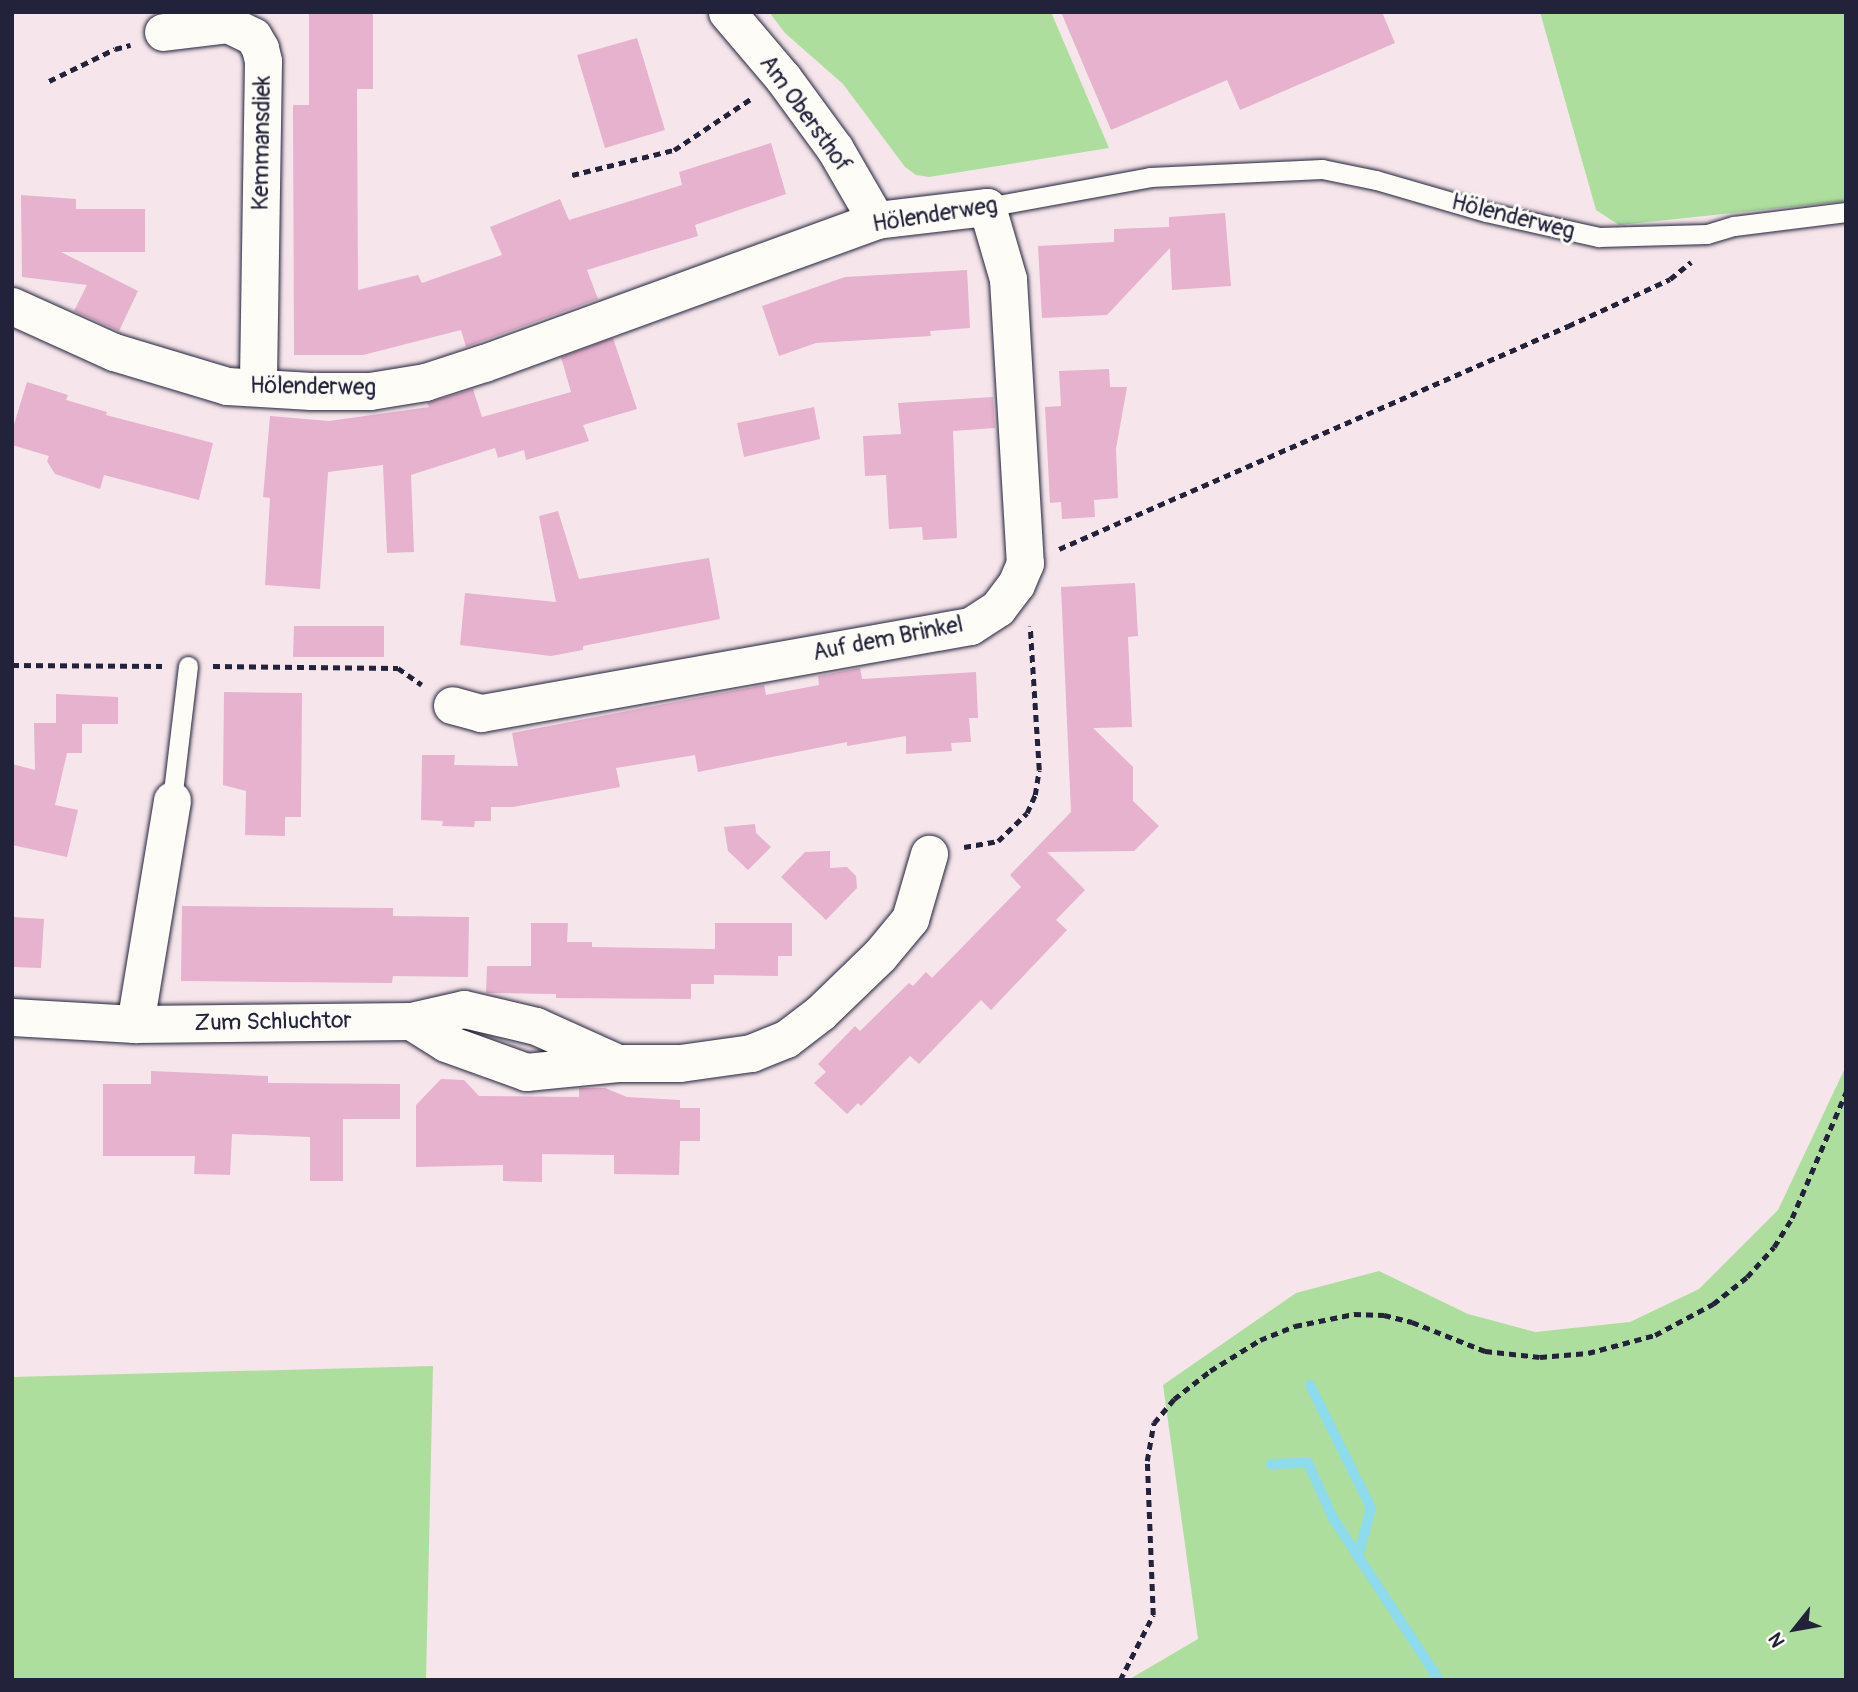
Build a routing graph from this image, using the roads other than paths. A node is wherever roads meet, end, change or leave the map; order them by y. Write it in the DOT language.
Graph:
graph roads {
  1 [pos="727,12"];
  2 [pos="163,32"];
  3 [pos="987,207"];
  4 [pos="1846,212"];
  5 [pos="876,220"];
  6 [pos="12,306"];
  7 [pos="258,386"];
  8 [pos="188,666"];
  9 [pos="452,705"];
  10 [pos="172,800"];
  11 [pos="929,854"];
  12 [pos="12,1017"];
  13 [pos="135,1024"];
  1 -- 5 [label="street, Am Obersthof"];
  2 -- 7 [label="street, Kemmansdiek"];
  3 -- 4 [label="lane, Hölenderweg"];
  3 -- 5 [label="street, Hölenderweg"];
  3 -- 9 [label="street, Auf dem Brinkel"];
  5 -- 7 [label="street, Hölenderweg"];
  6 -- 7 [label="street, Hölenderweg"];
  8 -- 10 [label="lane"];
  10 -- 13 [label="street"];
  11 -- 13 [label="street, Zum Schluchtor"];
  12 -- 13 [label="street, Zum Schluchtor"];
}
